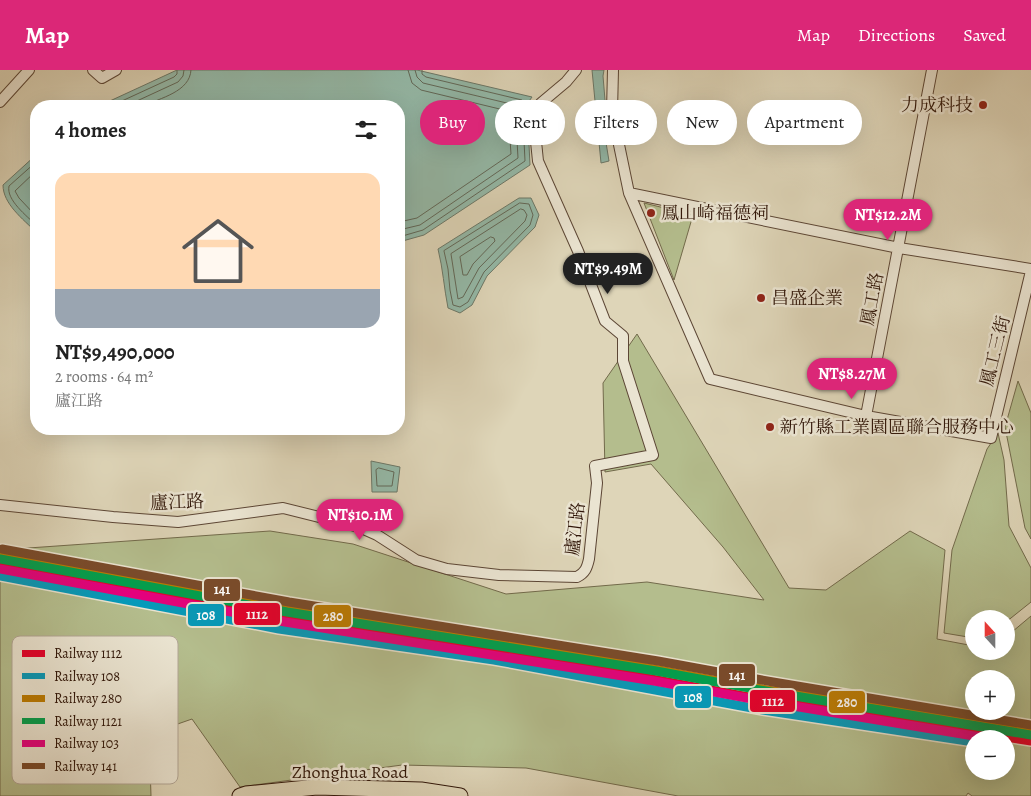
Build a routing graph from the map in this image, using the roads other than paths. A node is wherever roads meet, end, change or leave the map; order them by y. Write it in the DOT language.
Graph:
graph roads {
  1 [pos="29,70"];
  2 [pos="93,70"];
  3 [pos="116,70"];
  4 [pos="576,70"];
  5 [pos="613,70"];
  6 [pos="932,70"];
  7 [pos="0,102"];
  8 [pos="629,193"];
  9 [pos="899,248"];
  10 [pos="1031,270"];
  11 [pos="866,416"];
  12 [pos="0,505"];
  13 [pos="240,796"];
  14 [pos="460,796"];
  1 -- 7 [label="street"];
  2 -- 3 [label="street"];
  4 -- 12 [label="street, 廬江路"];
  5 -- 8 [label="street"];
  6 -- 9 [label="street, 鳳工路"];
  8 -- 9 [label="street"];
  8 -- 11 [label="street"];
  9 -- 10 [label="street"];
  9 -- 11 [label="street, 鳳工路"];
  10 -- 11 [label="street, 鳳工三街"];
  13 -- 14 [label="main road, Zhonghua Road"];
}
